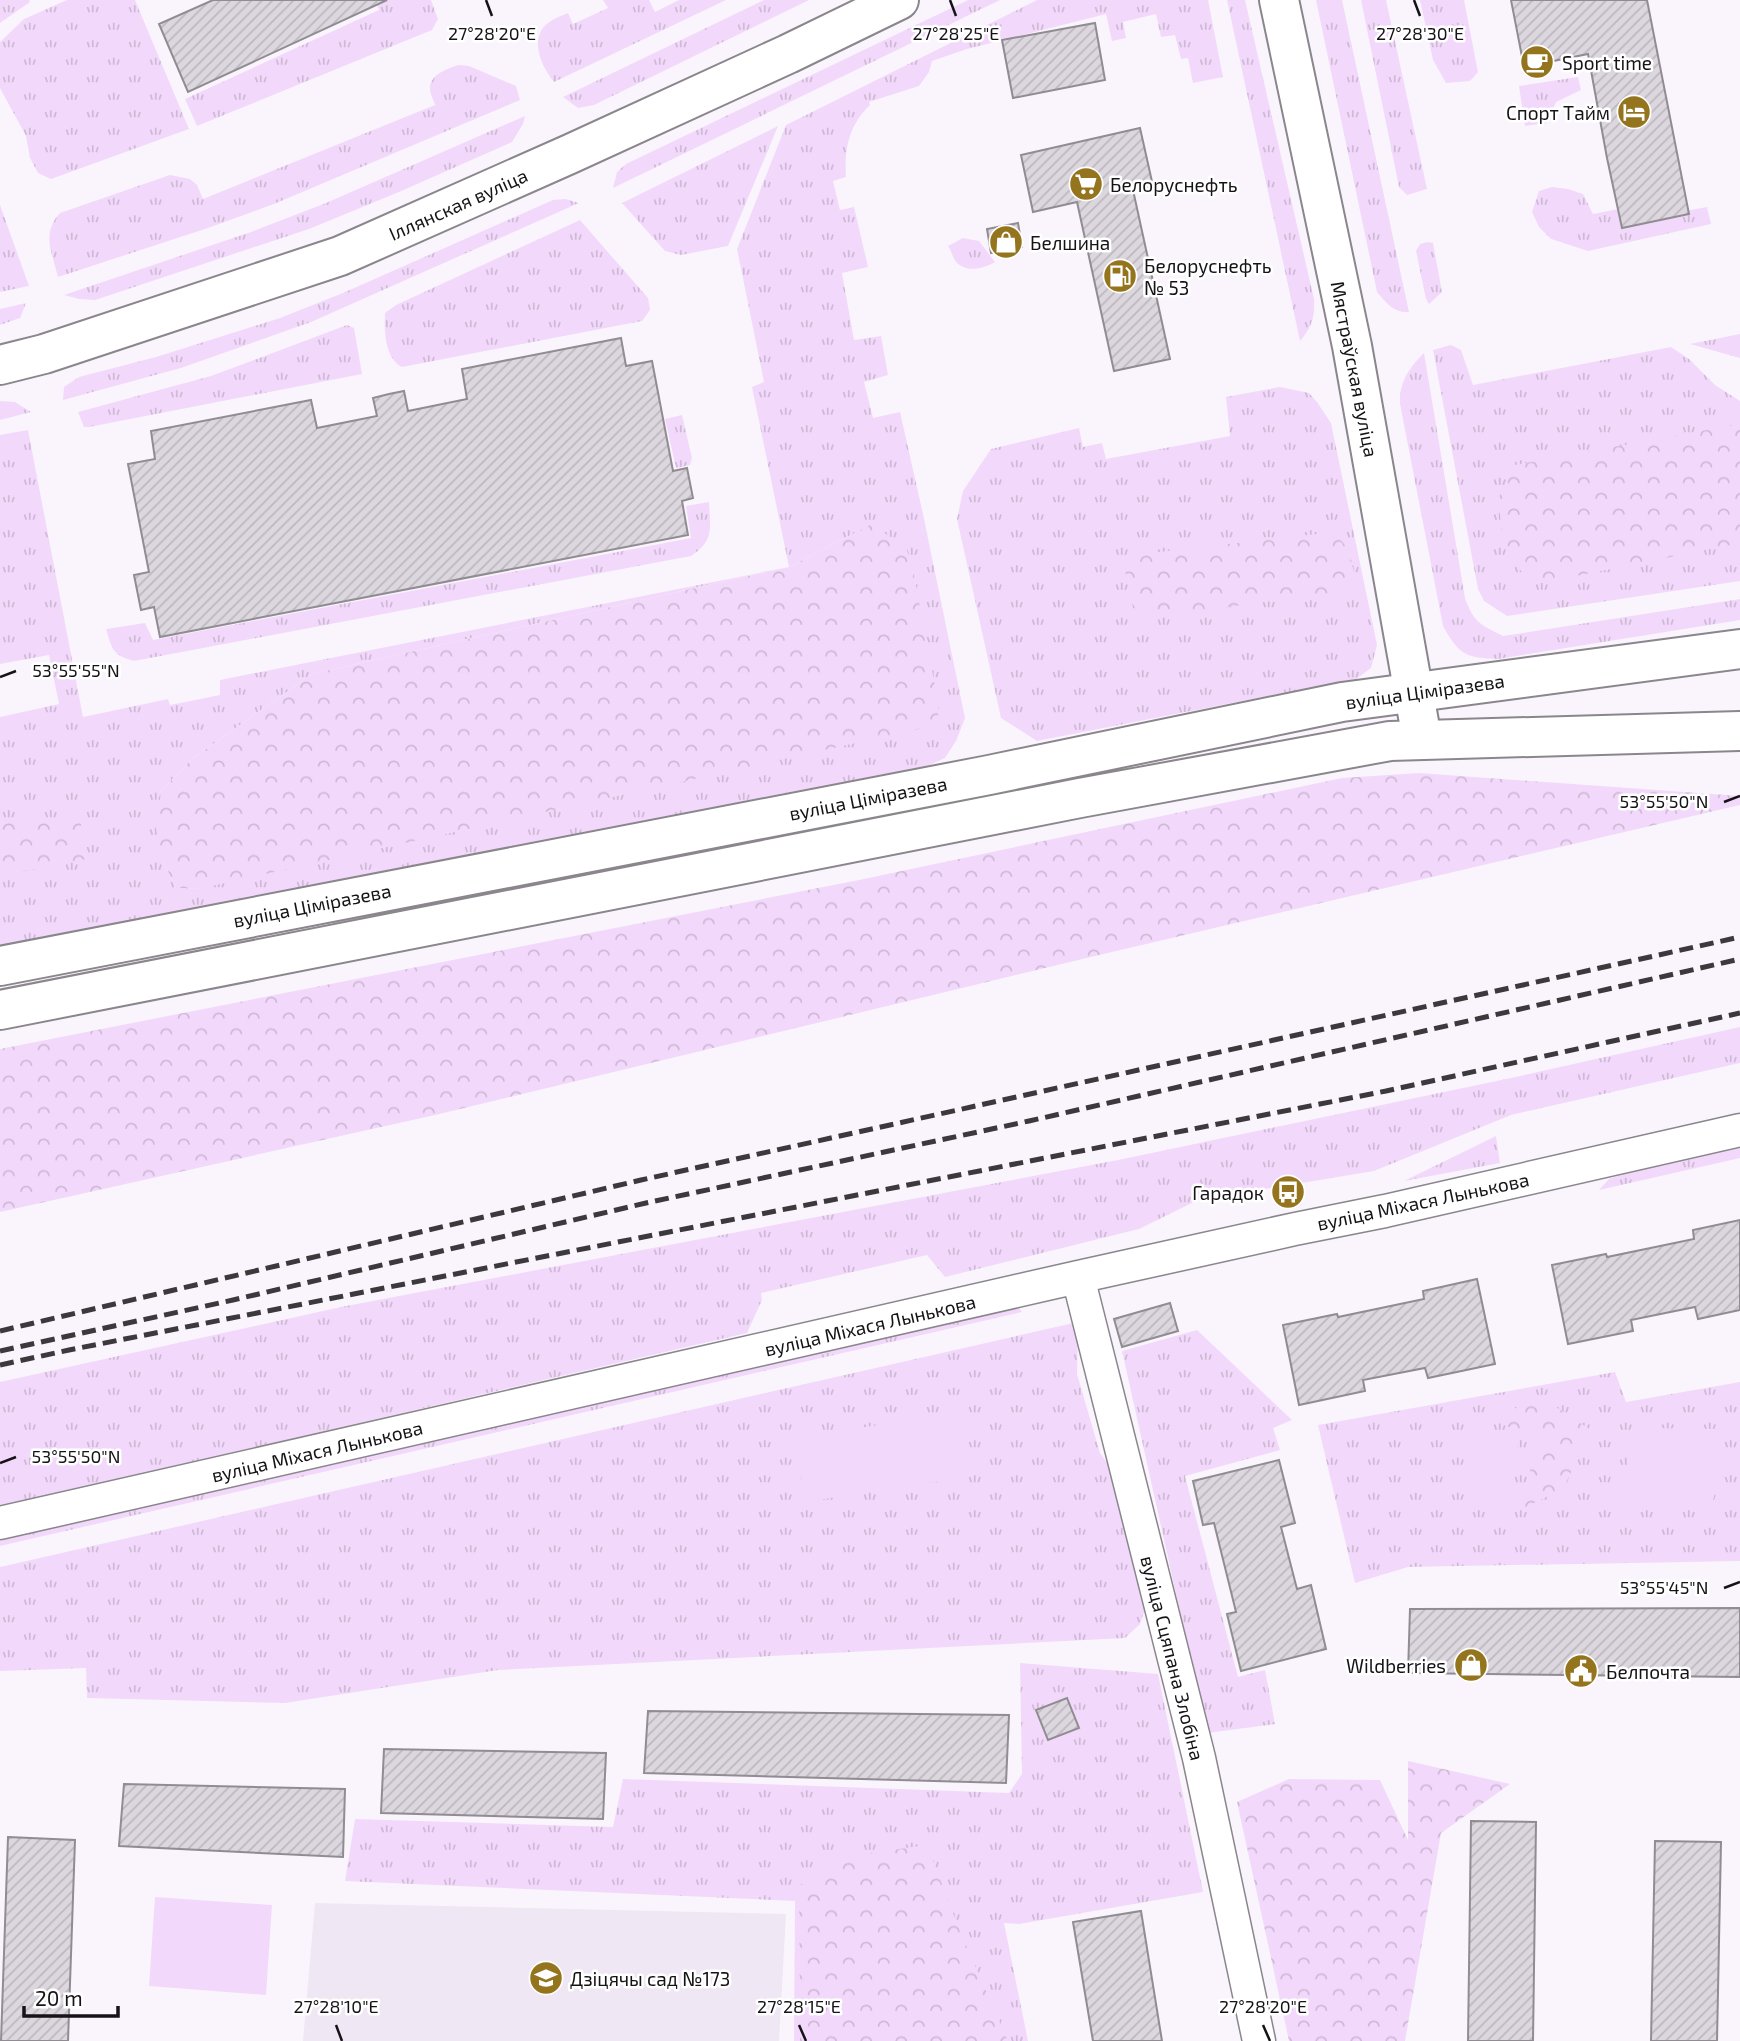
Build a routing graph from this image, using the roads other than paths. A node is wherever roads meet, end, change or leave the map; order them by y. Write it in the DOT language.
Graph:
graph roads {
  1 [pos="899,0"];
  2 [pos="1279,0"];
  3 [pos="0,365"];
  4 [pos="1740,649"];
  5 [pos="1415,691"];
  6 [pos="1740,731"];
  7 [pos="1422,740"];
  8 [pos="0,966"];
  9 [pos="0,1010"];
  10 [pos="1740,1130"];
  11 [pos="1078,1277"];
  12 [pos="0,1523"];
  13 [pos="1259,2041"];
  1 -- 3 [label="main road, Іллянская вуліца"];
  2 -- 5 [label="main road, Мястраўская вуліца"];
  4 -- 5 [label="main road, вуліца Ціміразева"];
  5 -- 7 [label="main road, Мястраўская вуліца"];
  5 -- 8 [label="main road, вуліца Ціміразева"];
  6 -- 7 [label="main road"];
  7 -- 9 [label="main road"];
  10 -- 11 [label="street, вуліца Міхася Лынькова"];
  11 -- 12 [label="street, вуліца Міхася Лынькова"];
  11 -- 13 [label="street, вуліца Сцяпана Злобіна"];
}
